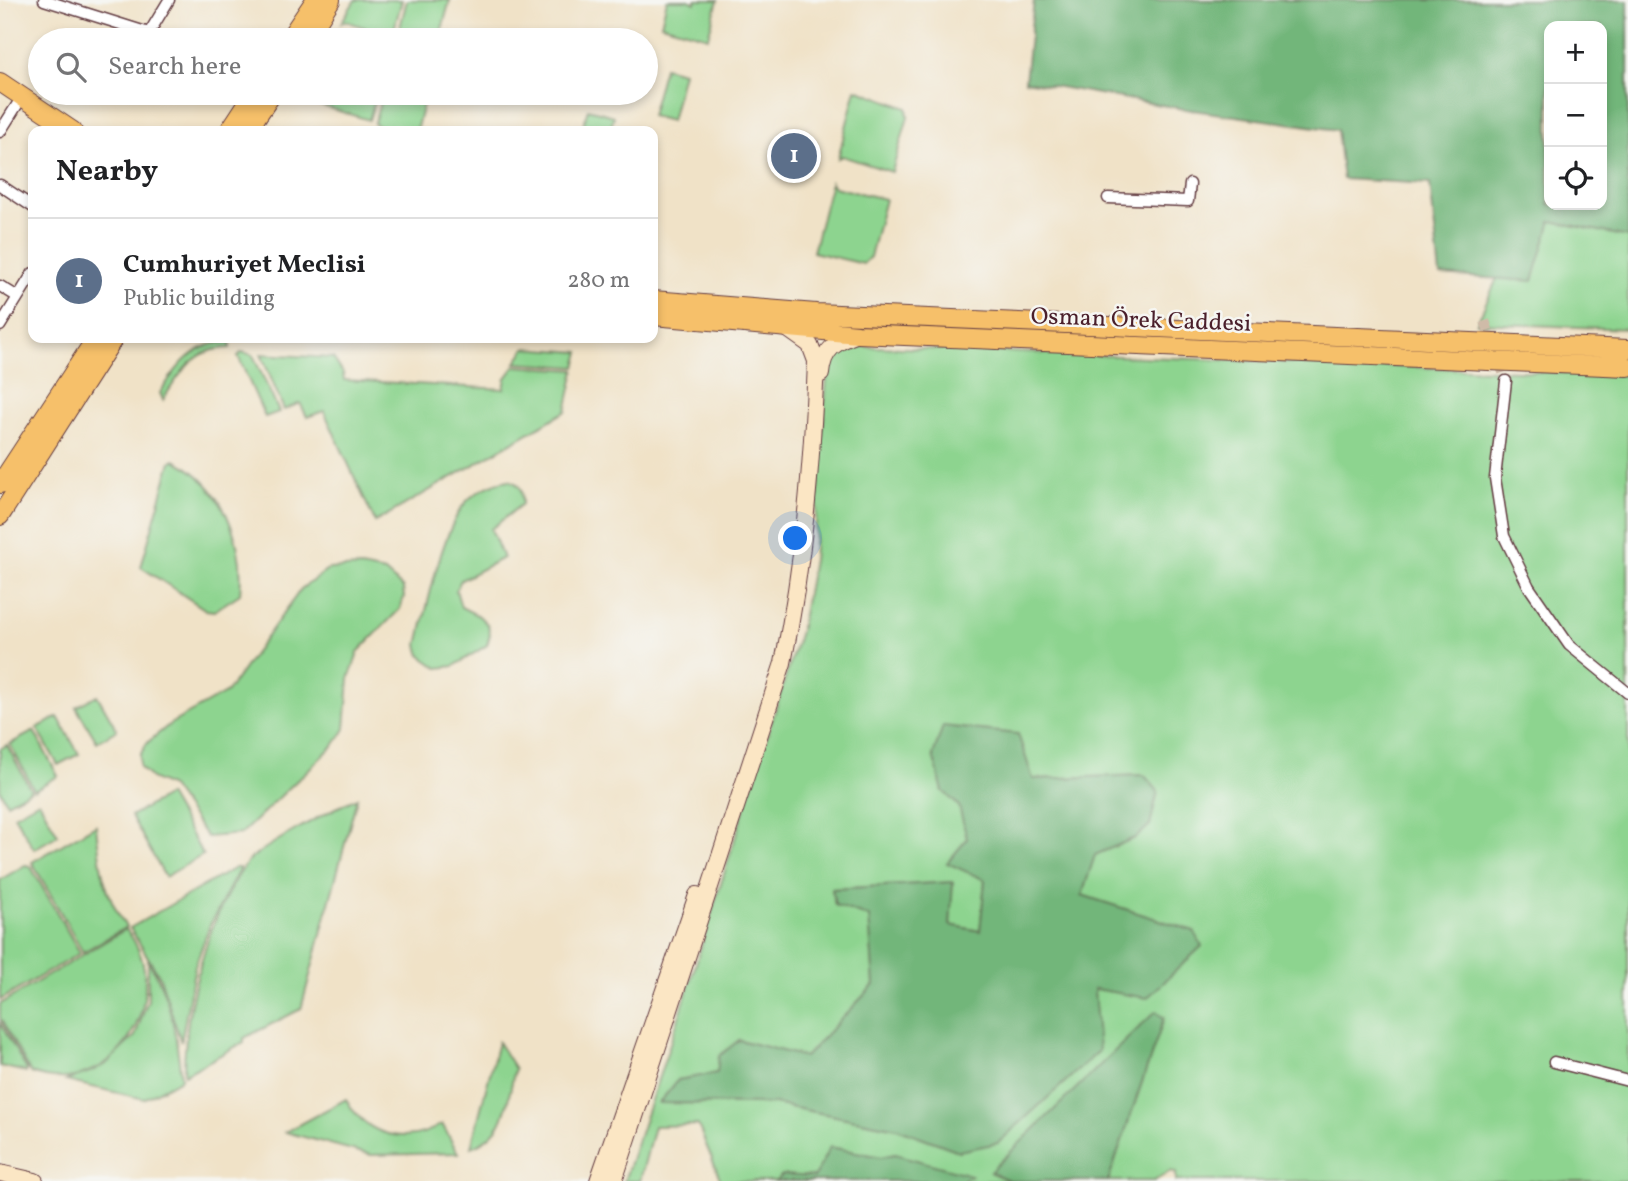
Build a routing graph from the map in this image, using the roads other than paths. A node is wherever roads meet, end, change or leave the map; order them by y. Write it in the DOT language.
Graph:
graph roads {
  1 [pos="44,0"];
  2 [pos="169,0"];
  3 [pos="315,0"];
  4 [pos="331,0"];
  5 [pos="133,28"];
  6 [pos="152,28"];
  7 [pos="296,28"];
  8 [pos="314,28"];
  9 [pos="0,82"];
  10 [pos="22,97"];
  11 [pos="28,101"];
  12 [pos="34,105"];
  13 [pos="246,105"];
  14 [pos="265,105"];
  15 [pos="66,126"];
  16 [pos="232,126"];
  17 [pos="250,126"];
  18 [pos="0,132"];
  19 [pos="1190,184"];
  20 [pos="0,185"];
  21 [pos="1108,198"];
  22 [pos="28,204"];
  23 [pos="28,281"];
  24 [pos="0,286"];
  25 [pos="18,297"];
  26 [pos="658,300"];
  27 [pos="658,316"];
  28 [pos="0,326"];
  29 [pos="786,328"];
  30 [pos="858,334"];
  31 [pos="93,343"];
  32 [pos="110,343"];
  33 [pos="1628,349"];
  34 [pos="1628,367"];
  35 [pos="1506,381"];
  36 [pos="812,450"];
  37 [pos="4,486"];
  38 [pos="0,516"];
  39 [pos="790,631"];
  40 [pos="1628,693"];
  41 [pos="1554,1062"];
  42 [pos="1628,1081"];
  43 [pos="0,1173"];
  44 [pos="35,1181"];
  45 [pos="598,1181"];
  46 [pos="614,1181"];
  1 -- 5 [label="street"];
  2 -- 6 [label="street"];
  3 -- 7 [label="main road"];
  4 -- 8 [label="main road"];
  9 -- 10 [label="main road"];
  10 -- 11 [label="main road"];
  10 -- 18 [label="street"];
  12 -- 15 [label="main road"];
  13 -- 16 [label="main road"];
  14 -- 17 [label="main road"];
  19 -- 21 [label="street"];
  20 -- 22 [label="street"];
  23 -- 25 [label="street"];
  24 -- 25 [label="street"];
  25 -- 28 [label="street"];
  26 -- 33 [label="main road, Osman Örek Caddesi"];
  27 -- 29 [label="main road, Osman Örek Caddesi"];
  29 -- 30 [label="main road, Osman Örek Caddesi"];
  29 -- 36 [label="street"];
  30 -- 34 [label="main road, Osman Örek Caddesi"];
  30 -- 36 [label="street"];
  31 -- 37 [label="main road"];
  32 -- 37 [label="main road"];
  35 -- 40 [label="street"];
  36 -- 39 [label="street"];
  37 -- 38 [label="main road"];
  39 -- 45 [label="street"];
  39 -- 46 [label="street"];
  41 -- 42 [label="street"];
  43 -- 44 [label="street"];
}
